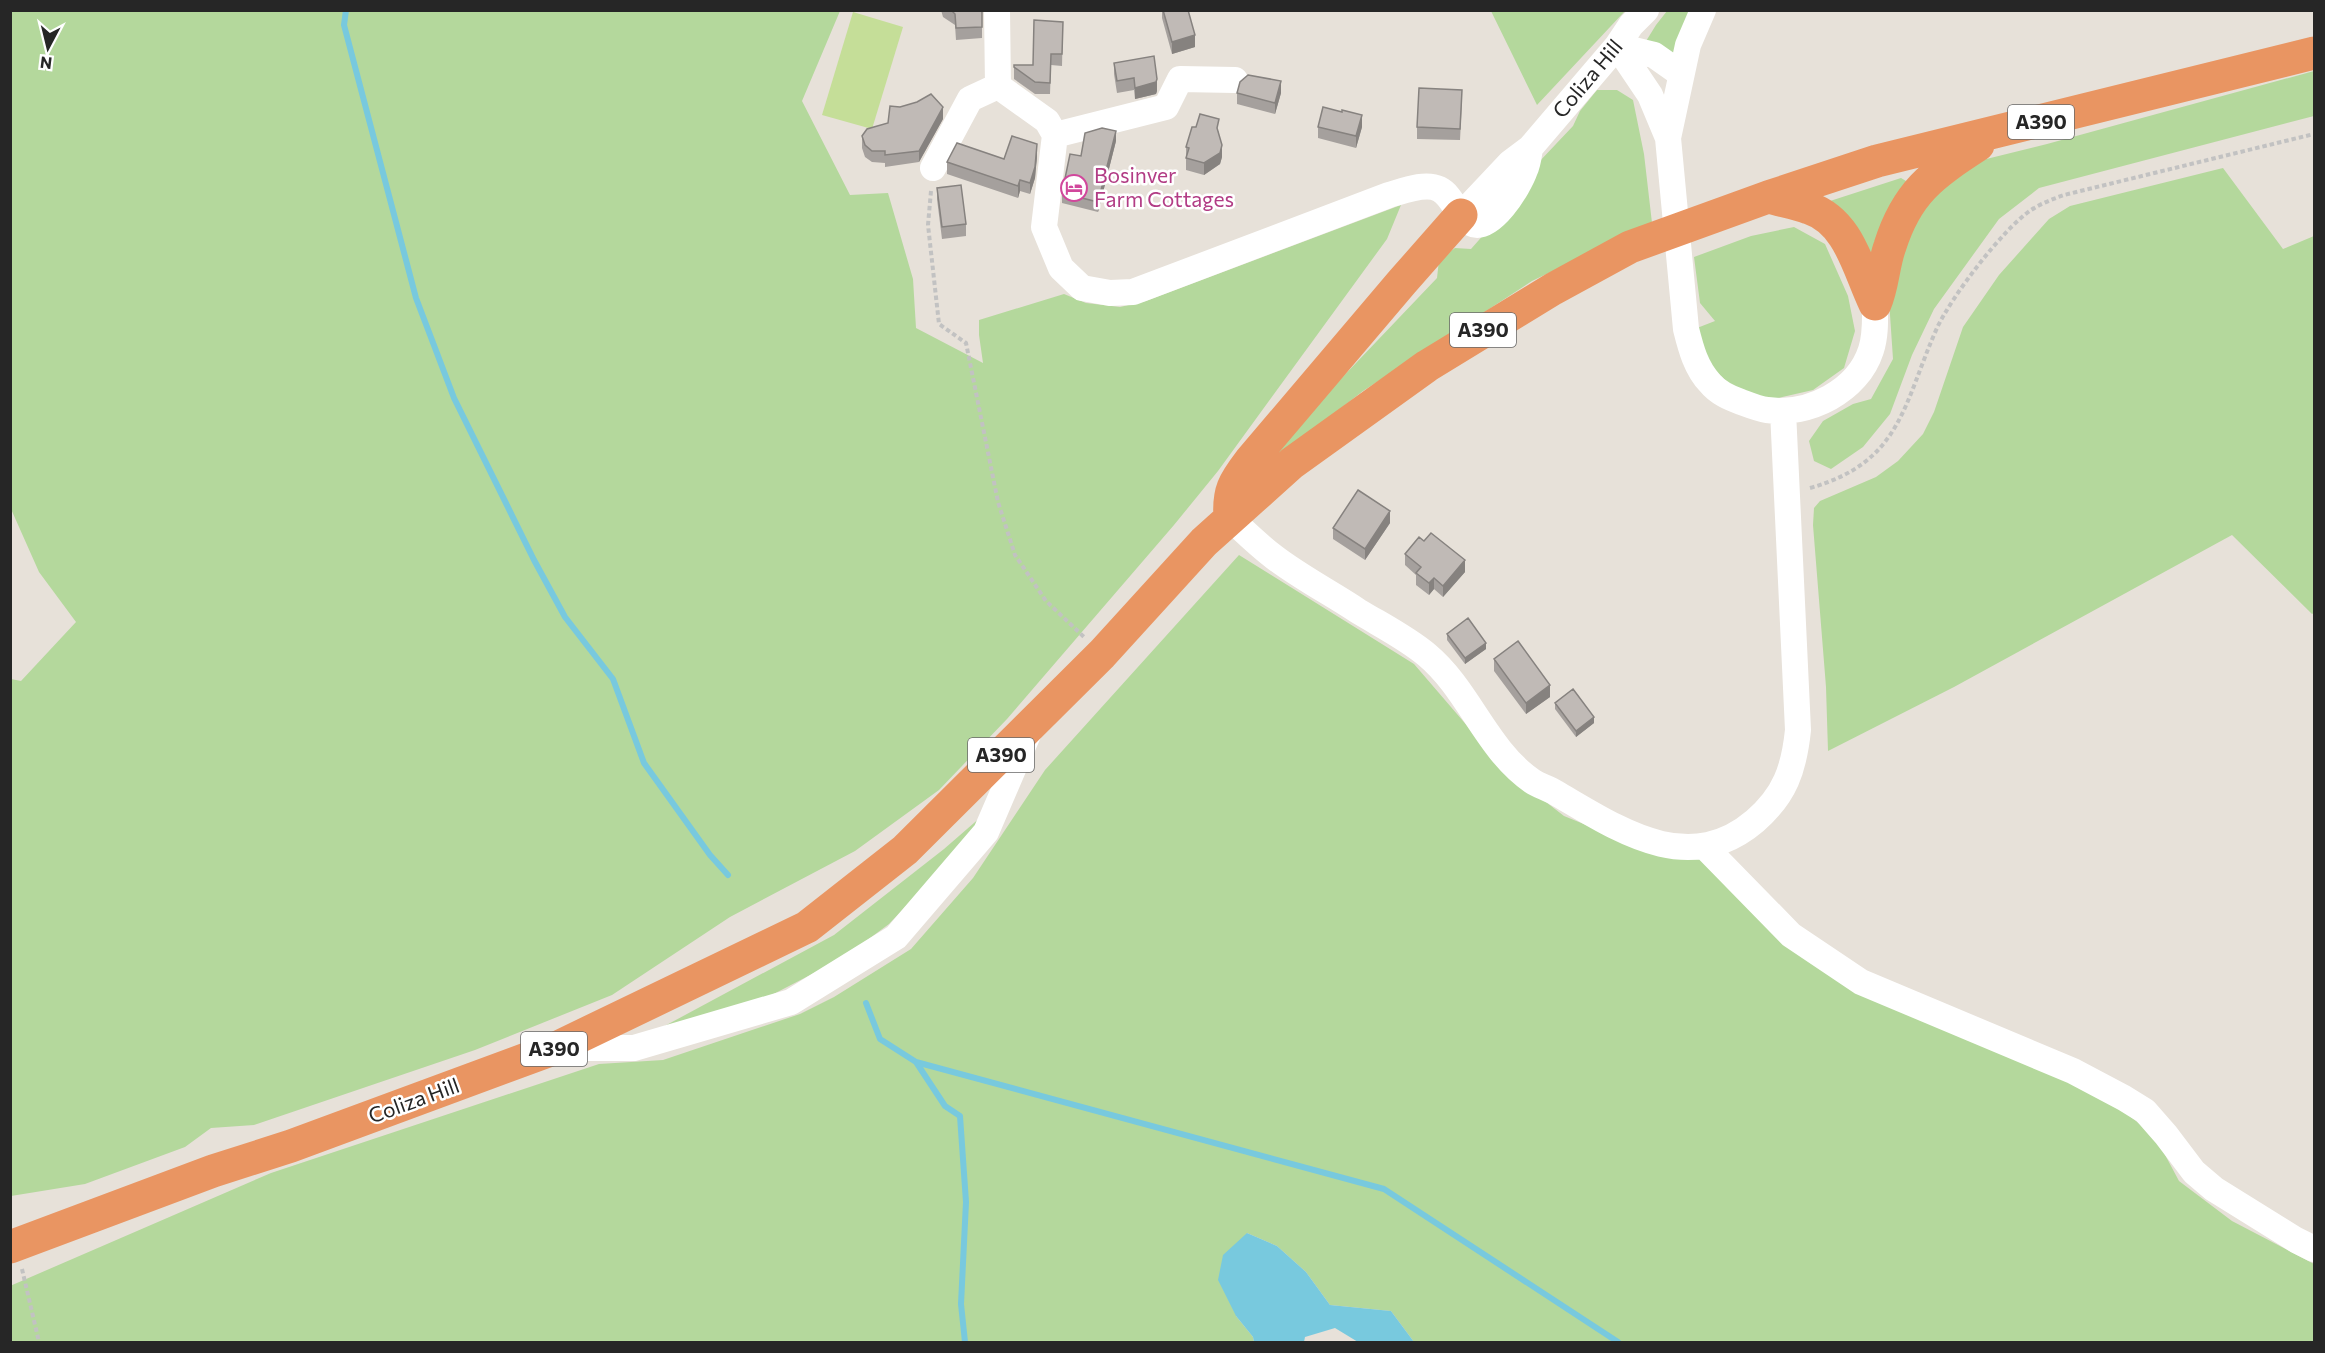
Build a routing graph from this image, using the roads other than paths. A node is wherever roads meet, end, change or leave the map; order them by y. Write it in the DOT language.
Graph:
graph roads {
  1 [pos="997,10"];
  2 [pos="1646,10"];
  3 [pos="1703,10"];
  4 [pos="1617,46"];
  5 [pos="2314,53"];
  6 [pos="1235,80"];
  7 [pos="1680,81"];
  8 [pos="998,86"];
  9 [pos="1650,95"];
  10 [pos="1995,134"];
  11 [pos="1055,135"];
  12 [pos="1668,138"];
  13 [pos="933,168"];
  14 [pos="1768,197"];
  15 [pos="1461,215"];
  16 [pos="1875,304"];
  17 [pos="1783,411"];
  18 [pos="1230,518"];
  19 [pos="1033,723"];
  20 [pos="1705,846"];
  21 [pos="556,1048"];
  22 [pos="11,1247"];
  23 [pos="2314,1249"];
  1 -- 8 [label="street"];
  2 -- 4 [label="street, Coliza Hill"];
  3 -- 7 [label="street"];
  4 -- 7 [label="street"];
  4 -- 9 [label="street"];
  4 -- 15 [label="street, Coliza Hill"];
  5 -- 10 [label="highway, A390"];
  6 -- 11 [label="street"];
  7 -- 9 [label="street"];
  7 -- 12 [label="street"];
  8 -- 11 [label="street"];
  8 -- 13 [label="street"];
  9 -- 12 [label="street"];
  10 -- 14 [label="highway, A390"];
  10 -- 16 [label="highway"];
  11 -- 15 [label="street"];
  12 -- 17 [label="street"];
  14 -- 16 [label="highway"];
  14 -- 18 [label="highway, A390"];
  15 -- 18 [label="highway"];
  16 -- 17 [label="street"];
  17 -- 20 [label="street"];
  18 -- 19 [label="highway, A390"];
  18 -- 20 [label="street"];
  19 -- 21 [label="highway, Coliza Hill / A390"];
  19 -- 21 [label="street"];
  20 -- 23 [label="street"];
  21 -- 22 [label="highway, Coliza Hill / A390"];
}
